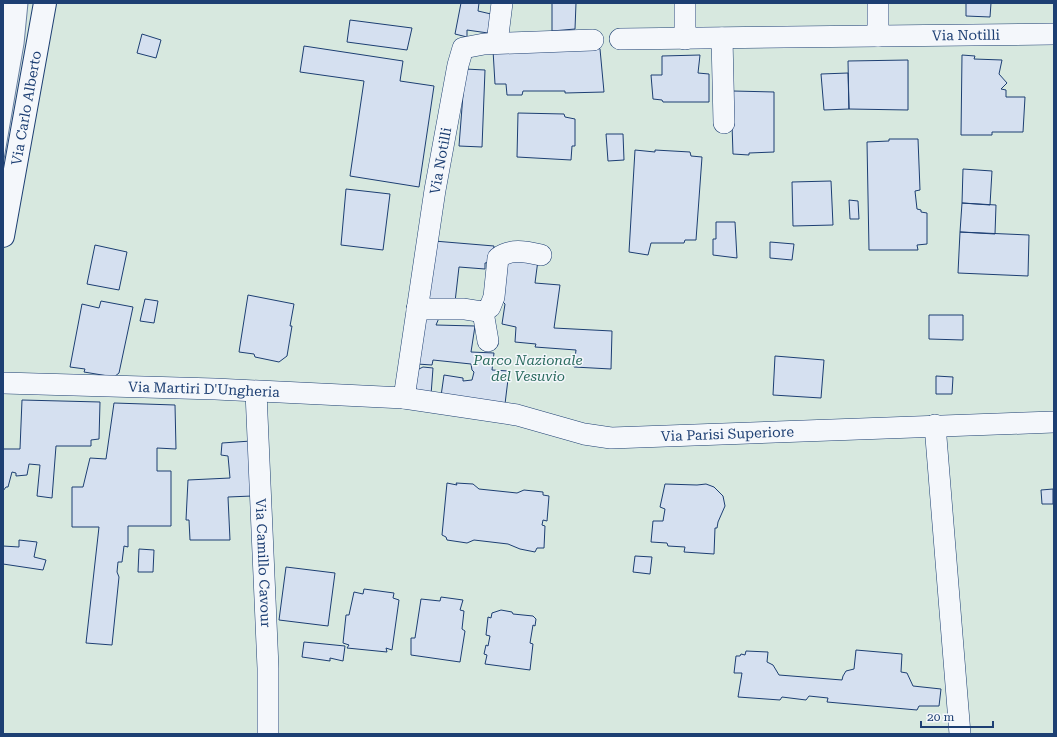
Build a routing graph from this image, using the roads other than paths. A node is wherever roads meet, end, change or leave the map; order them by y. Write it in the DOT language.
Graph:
graph roads {
  1 [pos="45,3"];
  2 [pos="502,3"];
  3 [pos="685,3"];
  4 [pos="878,3"];
  5 [pos="1054,34"];
  6 [pos="878,36"];
  7 [pos="722,38"];
  8 [pos="620,39"];
  9 [pos="685,39"];
  10 [pos="593,40"];
  11 [pos="497,43"];
  12 [pos="724,123"];
  13 [pos="3,236"];
  14 [pos="542,255"];
  15 [pos="417,308"];
  16 [pos="483,312"];
  17 [pos="488,341"];
  18 [pos="3,383"];
  19 [pos="256,392"];
  20 [pos="404,398"];
  21 [pos="1054,422"];
  22 [pos="935,425"];
  23 [pos="268,734"];
  24 [pos="960,734"];
  1 -- 13 [label="street, Via Carlo Alberto"];
  2 -- 11 [label="street"];
  3 -- 9 [label="street"];
  4 -- 6 [label="street"];
  5 -- 6 [label="street, Via Notilli"];
  6 -- 7 [label="street, Via Notilli"];
  7 -- 9 [label="street, Via Notilli"];
  7 -- 12 [label="street"];
  8 -- 9 [label="street, Via Notilli"];
  10 -- 11 [label="street, Via Notilli"];
  11 -- 15 [label="street, Via Notilli"];
  14 -- 16 [label="street"];
  15 -- 16 [label="street"];
  15 -- 20 [label="street, Via Notilli"];
  16 -- 17 [label="street"];
  18 -- 19 [label="street, Via Martiri D'Ungheria"];
  19 -- 20 [label="street, Via Martiri D'Ungheria"];
  19 -- 23 [label="street, Via Camillo Cavour"];
  20 -- 22 [label="street, Via Parisi Superiore"];
  21 -- 22 [label="street, Via Parisi Superiore"];
  22 -- 24 [label="street"];
}
